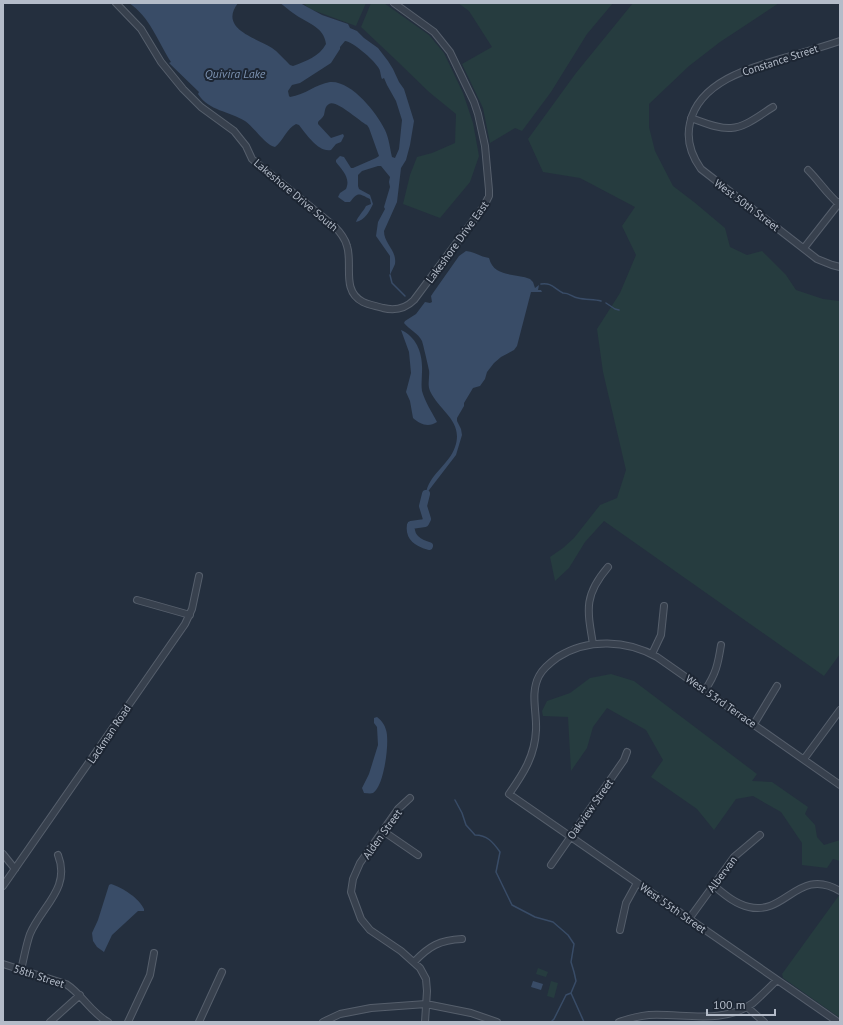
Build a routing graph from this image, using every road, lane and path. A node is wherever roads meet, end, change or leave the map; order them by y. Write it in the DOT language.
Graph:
graph roads {
  1 [pos="116,3"];
  2 [pos="394,3"];
  3 [pos="840,41"];
  4 [pos="773,107"];
  5 [pos="691,118"];
  6 [pos="808,170"];
  7 [pos="840,203"];
  8 [pos="804,248"];
  9 [pos="840,267"];
  10 [pos="374,306"];
  11 [pos="608,567"];
  12 [pos="200,576"];
  13 [pos="137,600"];
  14 [pos="664,606"];
  15 [pos="190,615"];
  16 [pos="593,644"];
  17 [pos="721,645"];
  18 [pos="652,654"];
  19 [pos="777,686"];
  20 [pos="705,690"];
  21 [pos="840,710"];
  22 [pos="754,724"];
  23 [pos="626,752"];
  24 [pos="804,760"];
  25 [pos="840,785"];
  26 [pos="410,798"];
  27 [pos="383,831"];
  28 [pos="760,835"];
  29 [pos="571,837"];
  30 [pos="3,854"];
  31 [pos="58,855"];
  32 [pos="418,855"];
  33 [pos="551,865"];
  34 [pos="15,869"];
  35 [pos="637,883"];
  36 [pos="713,885"];
  37 [pos="3,886"];
  38 [pos="840,891"];
  39 [pos="689,919"];
  40 [pos="620,930"];
  41 [pos="462,939"];
  42 [pos="154,953"];
  43 [pos="414,962"];
  44 [pos="3,964"];
  45 [pos="22,970"];
  46 [pos="222,972"];
  47 [pos="776,980"];
  48 [pos="80,995"];
  49 [pos="426,1004"];
  50 [pos="747,1006"];
  51 [pos="727,1015"];
  52 [pos="669,1019"];
  53 [pos="50,1022"];
  54 [pos="108,1022"];
  55 [pos="128,1022"];
  56 [pos="199,1022"];
  57 [pos="323,1022"];
  58 [pos="425,1022"];
  59 [pos="497,1022"];
  60 [pos="619,1022"];
  61 [pos="727,1022"];
  62 [pos="764,1022"];
  63 [pos="838,1022"];
  1 -- 10 [label="street, Lakeshore Drive South"];
  2 -- 10 [label="street, Lakeshore Drive East"];
  3 -- 5 [label="street, Constance Street"];
  4 -- 5 [label="street"];
  5 -- 8 [label="street, West 50th Street"];
  6 -- 7 [label="street"];
  7 -- 8 [label="street"];
  8 -- 9 [label="street, West 50th Street"];
  11 -- 16 [label="street"];
  12 -- 15 [label="street, Lackman Road"];
  13 -- 15 [label="street"];
  14 -- 18 [label="street"];
  15 -- 34 [label="street, Lackman Road"];
  16 -- 18 [label="street, West 53rd Terrace"];
  16 -- 29 [label="street, West 55th Street"];
  17 -- 20 [label="street"];
  18 -- 20 [label="street, West 53rd Terrace"];
  19 -- 22 [label="street"];
  20 -- 22 [label="street, West 53rd Terrace"];
  21 -- 24 [label="street"];
  22 -- 24 [label="street, West 53rd Terrace"];
  23 -- 29 [label="street, Oakview Street"];
  24 -- 25 [label="street, West 53rd Terrace"];
  26 -- 27 [label="street, Alden Street"];
  27 -- 32 [label="street"];
  27 -- 43 [label="street, Alden Street"];
  28 -- 36 [label="street, Albervan"];
  29 -- 33 [label="street, Oakview Street"];
  29 -- 35 [label="street, West 55th Street"];
  30 -- 34 [label="street"];
  31 -- 45 [label="street"];
  34 -- 37 [label="street, Lackman Road"];
  35 -- 39 [label="street, West 55th Street"];
  35 -- 40 [label="street"];
  36 -- 38 [label="street"];
  36 -- 39 [label="street, Albervan"];
  39 -- 47 [label="street, West 55th Street"];
  41 -- 43 [label="street"];
  42 -- 55 [label="street"];
  43 -- 49 [label="street, Alden Street"];
  44 -- 45 [label="street, 58th Street"];
  45 -- 48 [label="street, 58th Street"];
  46 -- 56 [label="street"];
  47 -- 50 [label="street"];
  47 -- 63 [label="street, West 55th Street"];
  48 -- 53 [label="street"];
  48 -- 54 [label="street, 58th Street"];
  49 -- 57 [label="street"];
  49 -- 58 [label="street, Alden Street"];
  49 -- 59 [label="street"];
  50 -- 51 [label="street"];
  50 -- 62 [label="street"];
  51 -- 52 [label="street"];
  51 -- 61 [label="street"];
  52 -- 60 [label="street"];
}
